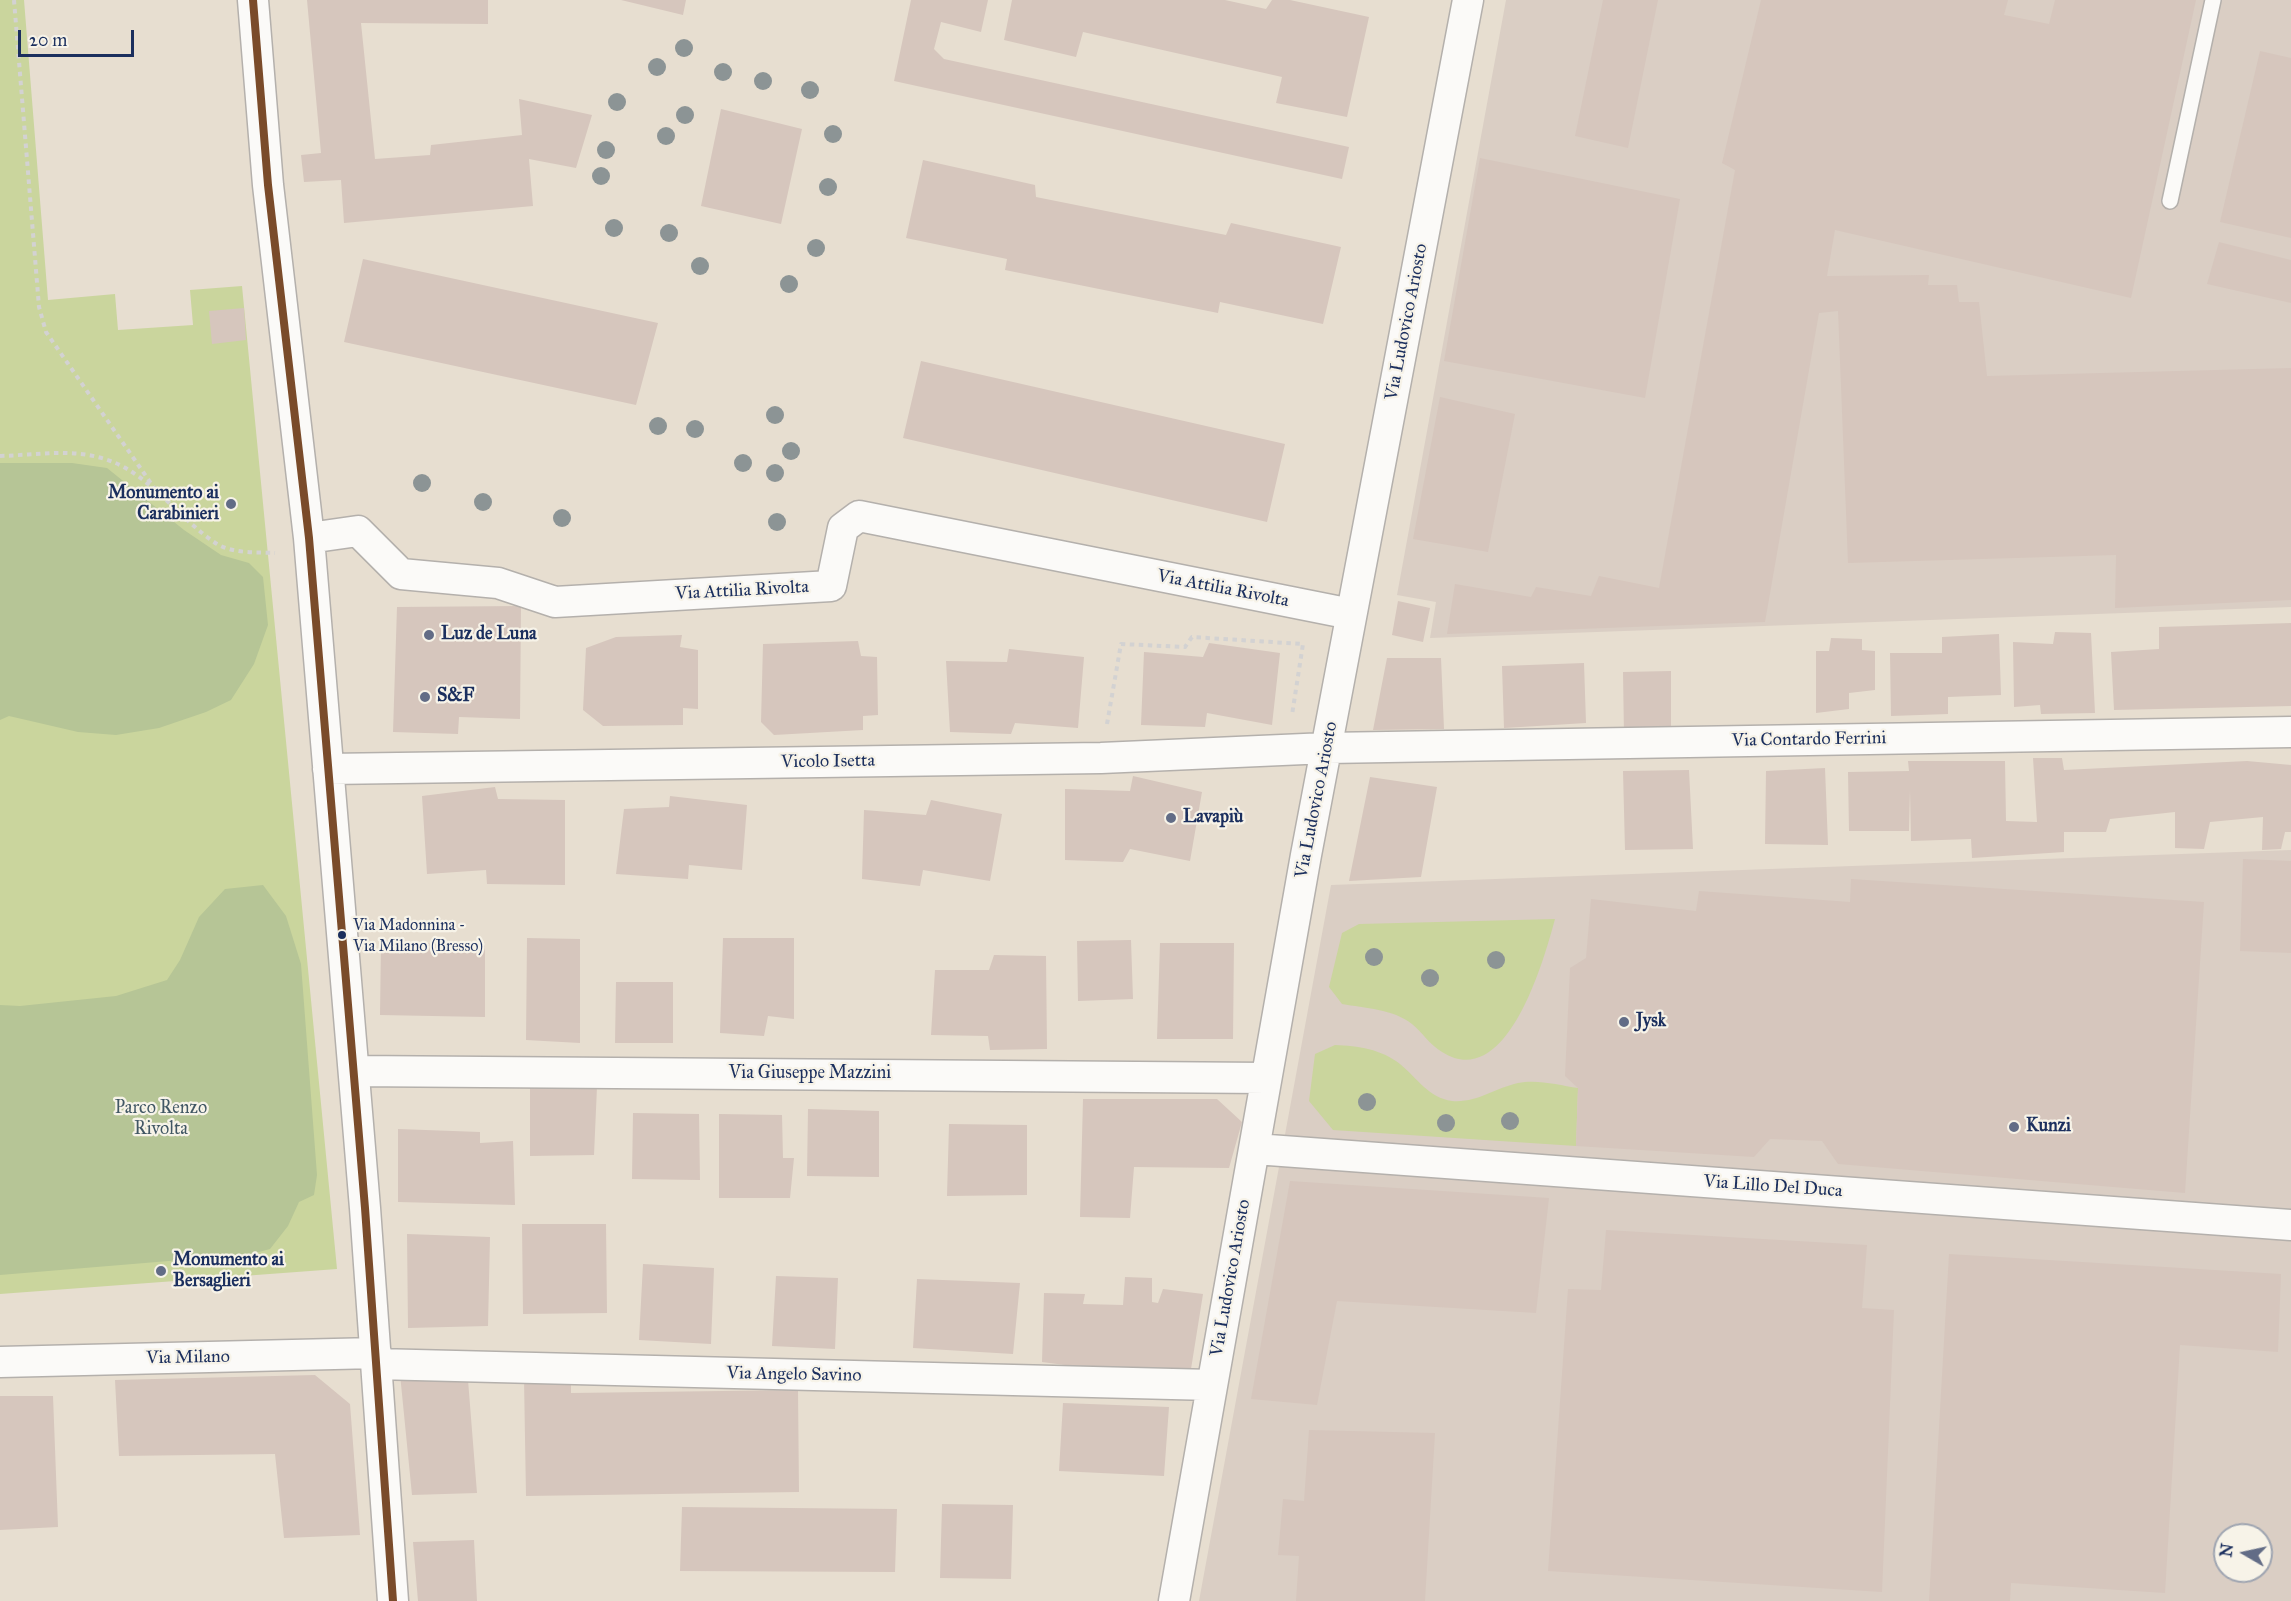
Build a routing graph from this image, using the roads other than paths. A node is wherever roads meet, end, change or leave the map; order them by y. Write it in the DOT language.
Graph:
graph roads {
  1 [pos="253,0"];
  2 [pos="1468,0"];
  3 [pos="2213,0"];
  4 [pos="2170,201"];
  5 [pos="309,538"];
  6 [pos="1351,614"];
  7 [pos="2291,732"];
  8 [pos="1327,748"];
  9 [pos="328,769"];
  10 [pos="354,1071"];
  11 [pos="1266,1078"];
  12 [pos="1255,1149"];
  13 [pos="2291,1226"];
  14 [pos="376,1359"];
  15 [pos="0,1362"];
  16 [pos="1212,1385"];
  17 [pos="393,1601"];
  18 [pos="1174,1601"];
  1 -- 5 [label="street"];
  2 -- 6 [label="street, Via Ludovico Ariosto"];
  3 -- 4 [label="lane"];
  5 -- 6 [label="street, Via Attilia Rivolta"];
  5 -- 9 [label="street"];
  6 -- 8 [label="street, Via Ludovico Ariosto"];
  7 -- 8 [label="street, Via Contardo Ferrini"];
  8 -- 9 [label="street, Vicolo Isetta"];
  8 -- 11 [label="street, Via Ludovico Ariosto"];
  9 -- 10 [label="street"];
  10 -- 11 [label="street, Via Giuseppe Mazzini"];
  10 -- 14 [label="street"];
  11 -- 12 [label="street, Via Ludovico Ariosto"];
  12 -- 13 [label="street, Via Lillo Del Duca"];
  12 -- 16 [label="street, Via Ludovico Ariosto"];
  14 -- 15 [label="street, Via Milano"];
  14 -- 16 [label="street, Via Angelo Savino"];
  14 -- 17 [label="street"];
  16 -- 18 [label="street, Via Ludovico Ariosto"];
}
